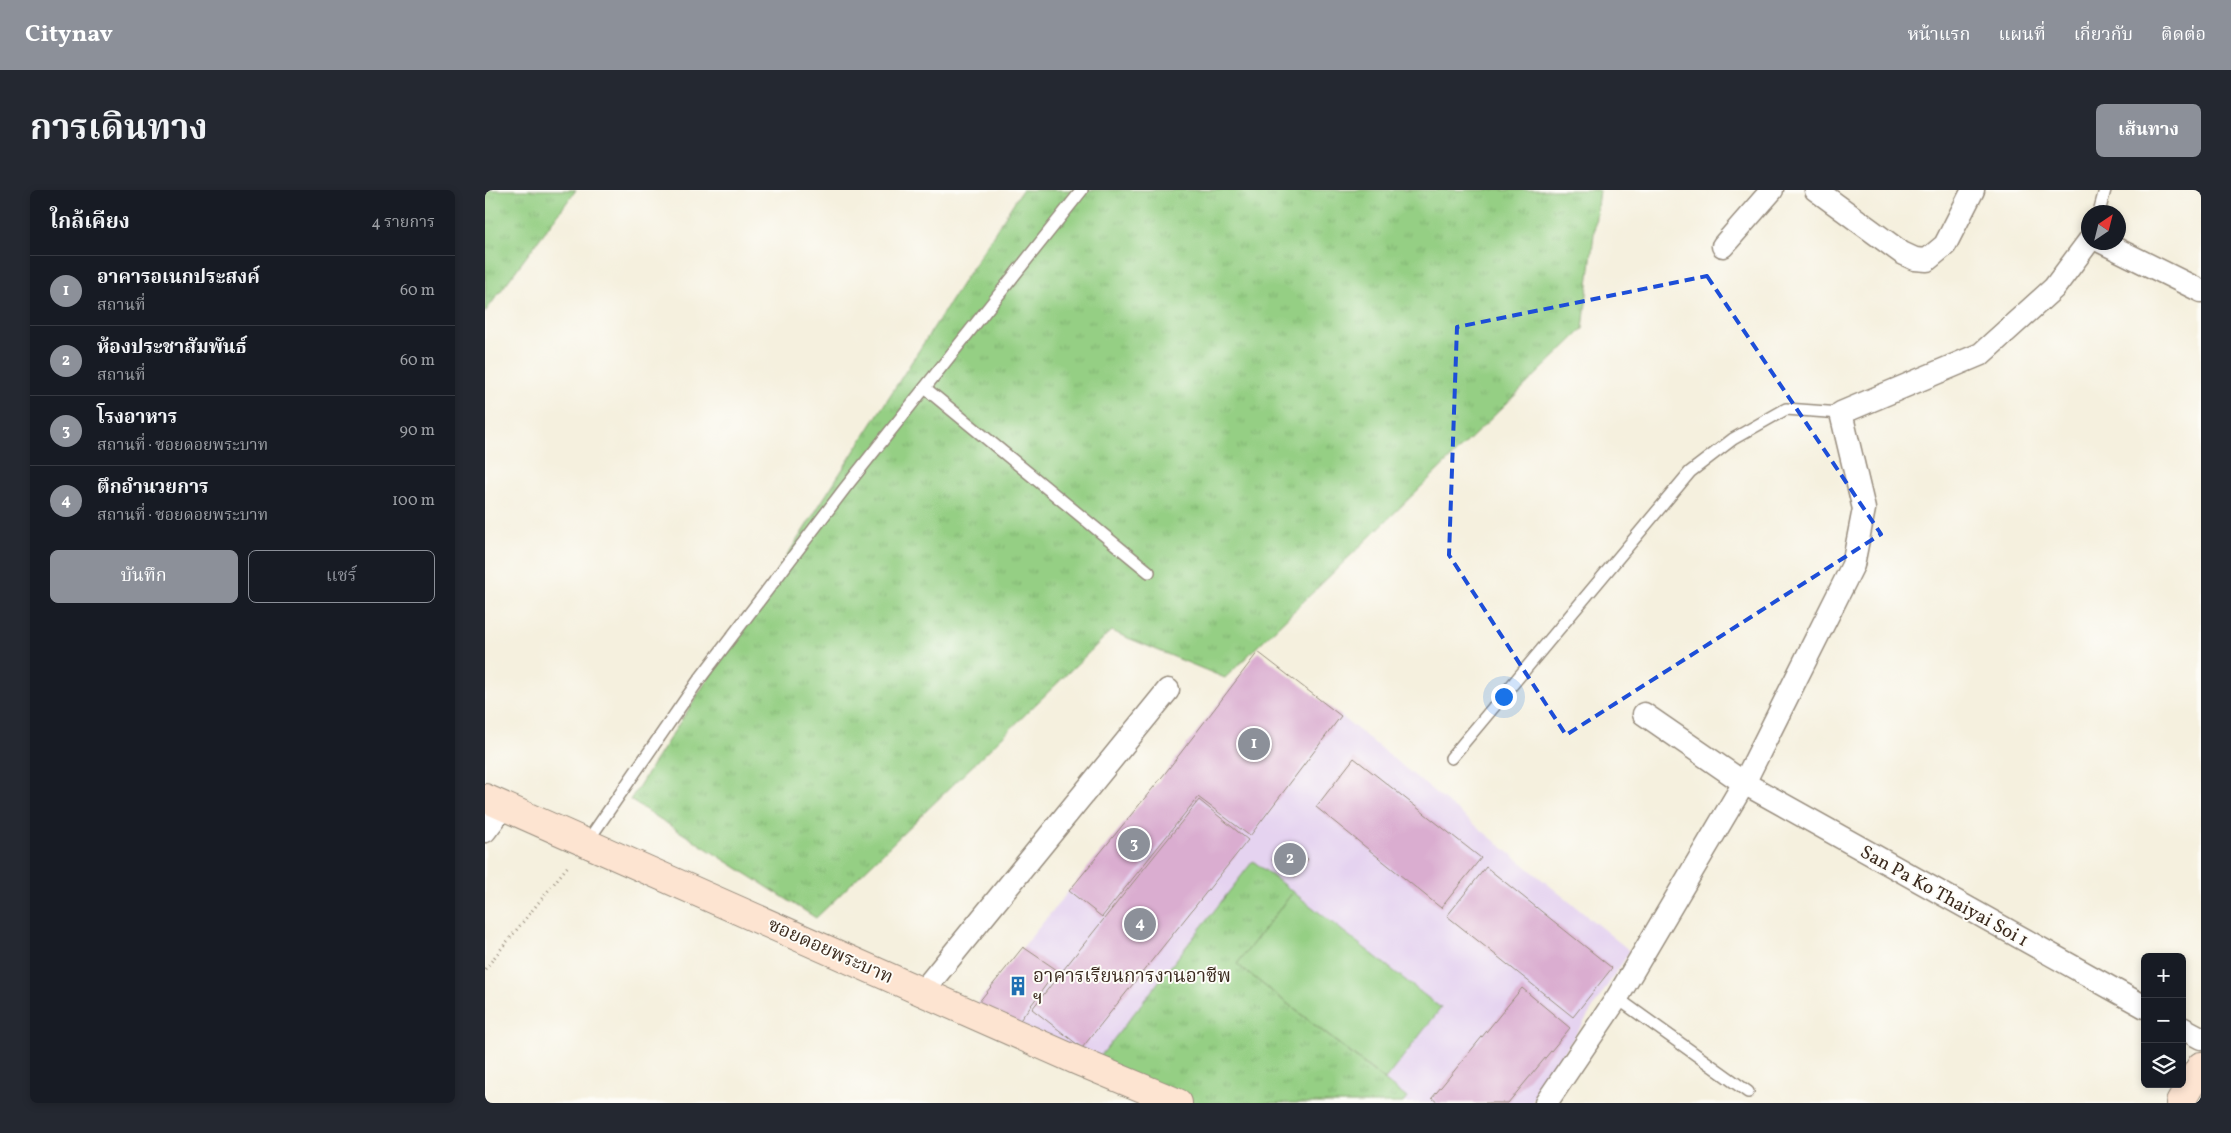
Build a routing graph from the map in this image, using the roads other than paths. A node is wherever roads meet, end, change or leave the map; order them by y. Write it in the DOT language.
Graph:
graph roads {
  1 [pos="1081,190"];
  2 [pos="1772,190"];
  3 [pos="1816,190"];
  4 [pos="1973,190"];
  5 [pos="2105,190"];
  6 [pos="2101,205"];
  7 [pos="1723,246"];
  8 [pos="2082,250"];
  9 [pos="2118,250"];
  10 [pos="2201,291"];
  11 [pos="925,388"];
  12 [pos="1841,413"];
  13 [pos="1149,572"];
  14 [pos="1168,690"];
  15 [pos="1644,714"];
  16 [pos="1451,758"];
  17 [pos="1744,783"];
  18 [pos="494,802"];
  19 [pos="485,831"];
  20 [pos="587,842"];
  21 [pos="923,991"];
  22 [pos="1617,998"];
  23 [pos="2141,1005"];
  24 [pos="2186,1030"];
  25 [pos="2201,1038"];
  26 [pos="2201,1066"];
  27 [pos="1748,1092"];
  28 [pos="1168,1101"];
  29 [pos="1546,1103"];
  30 [pos="2180,1103"];
  1 -- 11 [label="lane"];
  2 -- 7 [label="street"];
  3 -- 4 [label="street"];
  5 -- 6 [label="lane"];
  8 -- 12 [label="street"];
  9 -- 10 [label="street"];
  11 -- 13 [label="lane"];
  11 -- 20 [label="lane"];
  12 -- 16 [label="lane"];
  12 -- 17 [label="street"];
  14 -- 21 [label="street"];
  15 -- 17 [label="street, San Pa Ko Thaiyai Soi 1"];
  17 -- 22 [label="street"];
  17 -- 23 [label="street, San Pa Ko Thaiyai Soi 1"];
  18 -- 19 [label="street"];
  18 -- 20 [label="street, ซอยดอยพระบาท"];
  20 -- 21 [label="street, ซอยดอยพระบาท"];
  21 -- 28 [label="street, ซอยดอยพระบาท"];
  22 -- 27 [label="lane"];
  22 -- 29 [label="street"];
  24 -- 25 [label="street"];
  26 -- 30 [label="street"];
}
